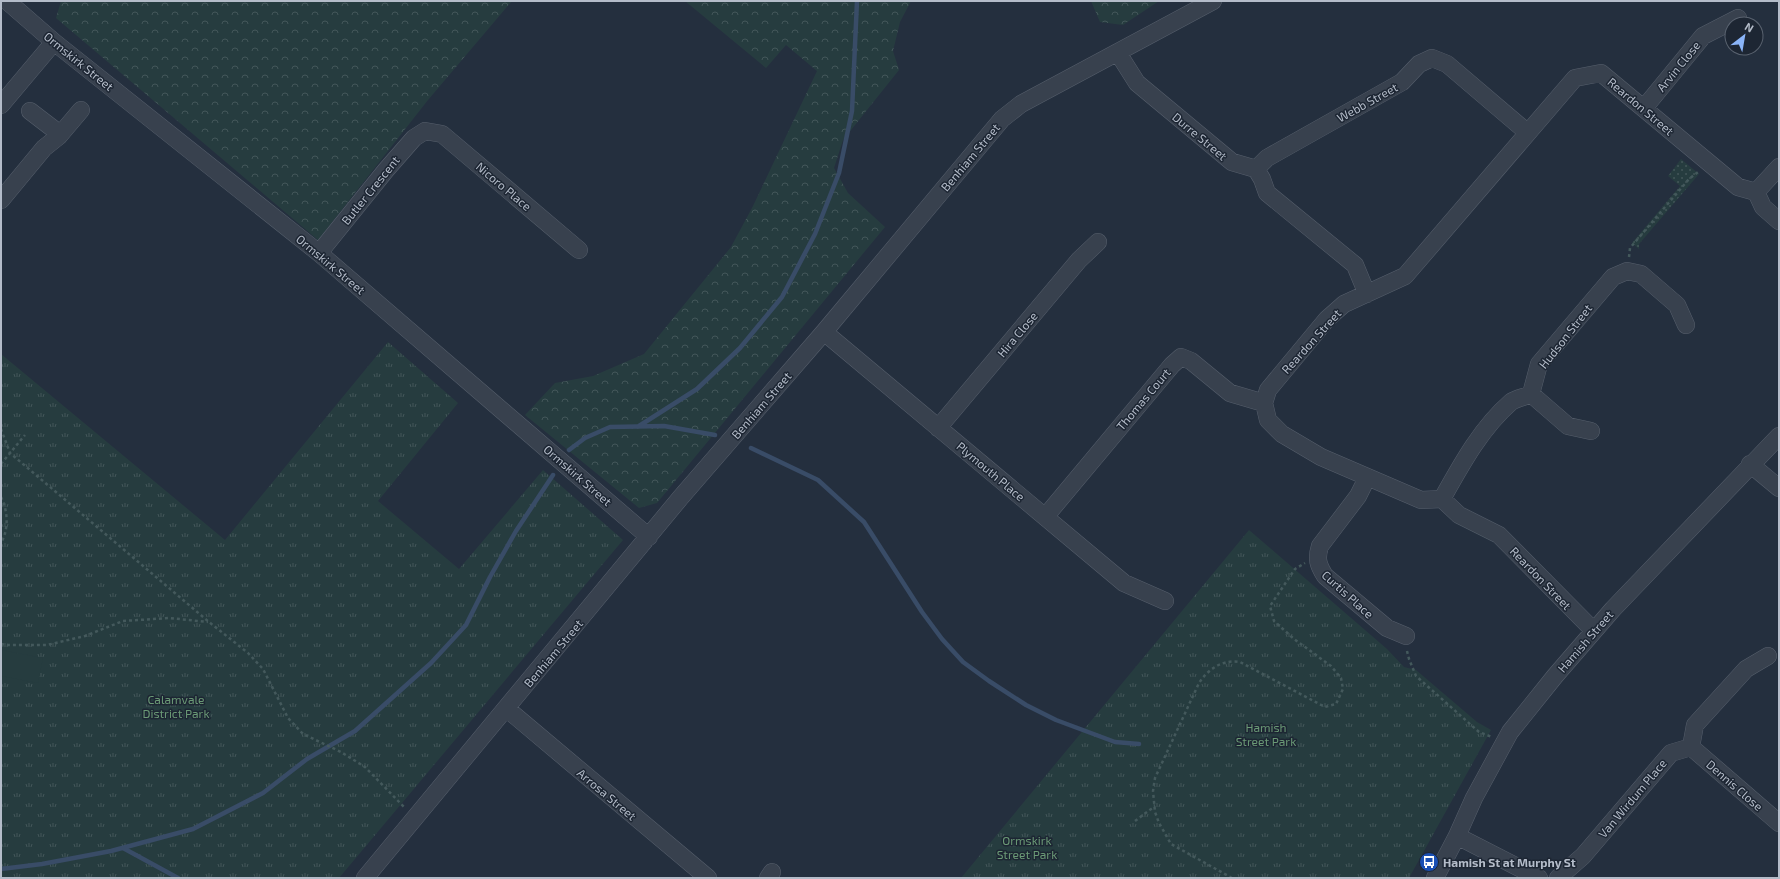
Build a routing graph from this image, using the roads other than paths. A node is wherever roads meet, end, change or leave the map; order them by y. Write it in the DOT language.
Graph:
graph roads {
  1 [pos="7,1"];
  2 [pos="1213,1"];
  3 [pos="1724,25"];
  4 [pos="54,42"];
  5 [pos="1118,53"];
  6 [pos="2,101"];
  7 [pos="1644,108"];
  8 [pos="80,110"];
  9 [pos="30,111"];
  10 [pos="425,131"];
  11 [pos="1528,133"];
  12 [pos="60,134"];
  13 [pos="1779,167"];
  14 [pos="1256,169"];
  15 [pos="1756,192"];
  16 [pos="1,200"];
  17 [pos="1779,221"];
  18 [pos="1098,242"];
  19 [pos="580,250"];
  20 [pos="320,253"];
  21 [pos="1367,294"];
  22 [pos="1686,325"];
  23 [pos="824,332"];
  24 [pos="1531,394"];
  25 [pos="1264,404"];
  26 [pos="938,428"];
  27 [pos="1590,431"];
  28 [pos="1779,436"];
  29 [pos="1750,464"];
  30 [pos="1367,478"];
  31 [pos="1779,488"];
  32 [pos="1442,499"];
  33 [pos="1045,517"];
  34 [pos="649,537"];
  35 [pos="1165,600"];
  36 [pos="1594,631"];
  37 [pos="1406,636"];
  38 [pos="1768,656"];
  39 [pos="507,709"];
  40 [pos="1691,747"];
  41 [pos="1779,822"];
  42 [pos="1457,836"];
  43 [pos="365,878"];
  44 [pos="708,878"];
  45 [pos="1435,878"];
  46 [pos="1538,878"];
  47 [pos="1558,878"];
  1 -- 4 [label="street, Ormskirk Street"];
  2 -- 5 [label="street, Benhiam Street"];
  3 -- 7 [label="street, Arvin Close"];
  4 -- 6 [label="street"];
  4 -- 20 [label="street, Ormskirk Street"];
  5 -- 14 [label="street, Durre Street"];
  5 -- 23 [label="street, Benhiam Street"];
  7 -- 11 [label="street, Reardon Street"];
  7 -- 15 [label="street, Reardon Street"];
  8 -- 12 [label="street"];
  9 -- 12 [label="street"];
  10 -- 19 [label="street, Nicoro Place"];
  10 -- 20 [label="street, Butler Crescent"];
  11 -- 14 [label="street, Webb Street"];
  11 -- 21 [label="street, Reardon Street"];
  12 -- 16 [label="street"];
  13 -- 15 [label="street"];
  14 -- 21 [label="street"];
  15 -- 17 [label="street"];
  18 -- 26 [label="street, Hira Close"];
  20 -- 34 [label="street, Ormskirk Street"];
  21 -- 25 [label="street, Reardon Street"];
  22 -- 24 [label="street, Hudson Street"];
  23 -- 26 [label="street, Plymouth Place"];
  23 -- 34 [label="street, Benhiam Street"];
  24 -- 27 [label="street"];
  24 -- 32 [label="street"];
  25 -- 30 [label="street"];
  25 -- 33 [label="street, Thomas Court"];
  26 -- 33 [label="street, Plymouth Place"];
  28 -- 29 [label="street, Hamish Street"];
  29 -- 31 [label="street"];
  29 -- 36 [label="street, Hamish Street"];
  30 -- 32 [label="street"];
  30 -- 37 [label="street, Curtis Place"];
  32 -- 36 [label="street, Reardon Street"];
  33 -- 35 [label="street, Plymouth Place"];
  34 -- 39 [label="street, Benhiam Street"];
  36 -- 42 [label="street, Hamish Street"];
  38 -- 40 [label="street"];
  39 -- 43 [label="street, Benhiam Street"];
  39 -- 44 [label="street, Arrosa Street"];
  40 -- 41 [label="street, Dennis Close"];
  40 -- 47 [label="street, Van Wirdum Place"];
  42 -- 45 [label="street, Hamish Street"];
  42 -- 46 [label="street"];
}
